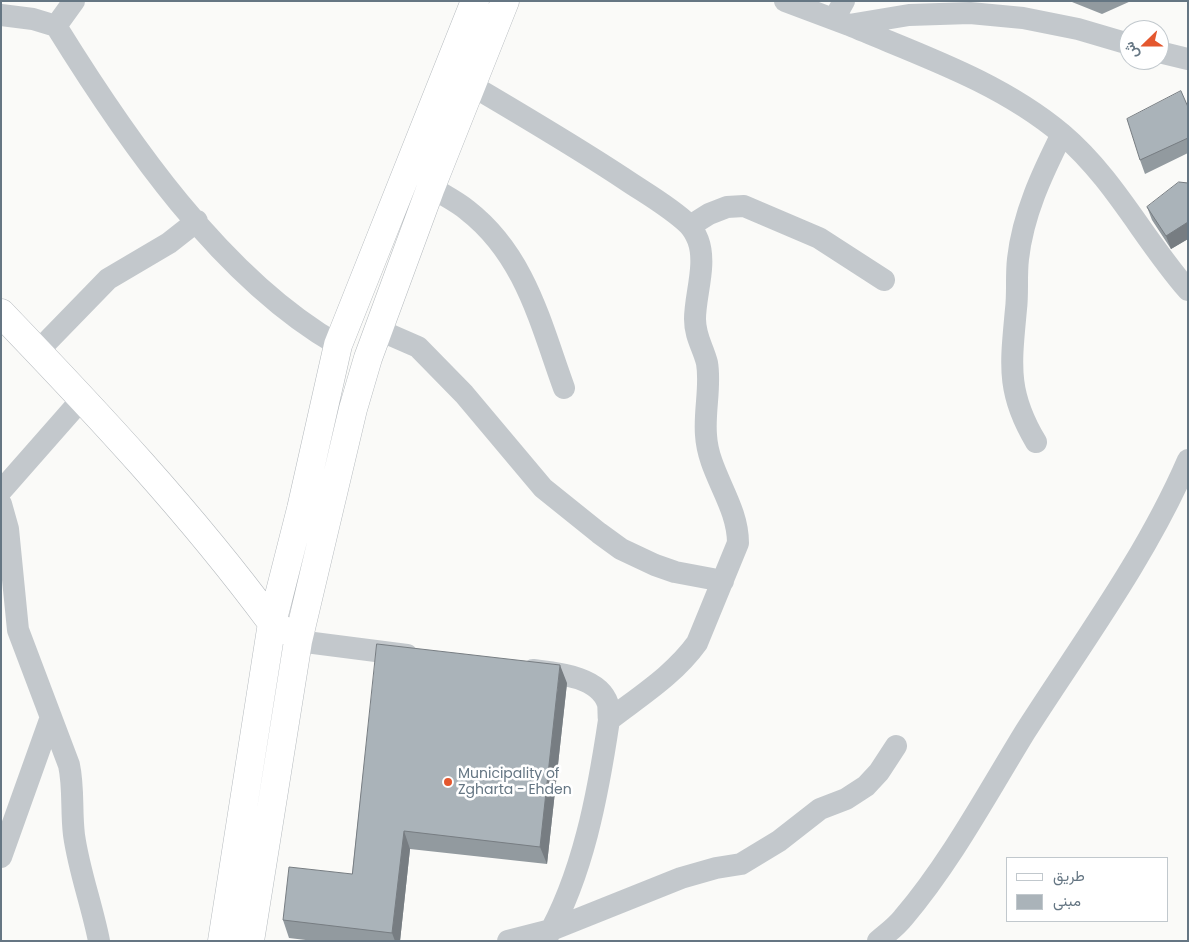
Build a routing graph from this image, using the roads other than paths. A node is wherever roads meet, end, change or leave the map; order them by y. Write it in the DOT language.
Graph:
graph roads {
  1 [pos="74,1"];
  2 [pos="475,1"];
  3 [pos="505,1"];
  4 [pos="785,1"];
  5 [pos="1,15"];
  6 [pos="842,15"];
  7 [pos="56,26"];
  8 [pos="1119,41"];
  9 [pos="1169,54"];
  10 [pos="1188,59"];
  11 [pos="471,85"];
  12 [pos="1062,134"];
  13 [pos="431,187"];
  14 [pos="197,221"];
  15 [pos="690,226"];
  16 [pos="884,280"];
  17 [pos="1188,290"];
  18 [pos="1,313"];
  19 [pos="380,330"];
  20 [pos="338,345"];
  21 [pos="38,351"];
  22 [pos="564,388"];
  23 [pos="82,400"];
  24 [pos="1036,442"];
  25 [pos="1188,460"];
  26 [pos="1,492"];
  27 [pos="1,504"];
  28 [pos="723,581"];
  29 [pos="272,623"];
  30 [pos="298,641"];
  31 [pos="432,658"];
  32 [pos="508,668"];
  33 [pos="51,717"];
  34 [pos="609,720"];
  35 [pos="896,746"];
  36 [pos="1,857"];
  37 [pos="548,935"];
  38 [pos="99,941"];
  39 [pos="222,941"];
  40 [pos="250,941"];
  41 [pos="508,941"];
  42 [pos="878,941"];
  1 -- 7 [label="street"];
  2 -- 20 [label="main road"];
  3 -- 11 [label="main road"];
  4 -- 6 [label="street"];
  5 -- 7 [label="street"];
  6 -- 8 [label="street"];
  6 -- 12 [label="street"];
  7 -- 14 [label="street"];
  9 -- 10 [label="street"];
  11 -- 13 [label="main road"];
  11 -- 15 [label="street"];
  12 -- 17 [label="street"];
  12 -- 24 [label="street"];
  13 -- 19 [label="main road"];
  13 -- 22 [label="street"];
  14 -- 20 [label="street"];
  14 -- 21 [label="street"];
  15 -- 16 [label="street"];
  15 -- 28 [label="street"];
  18 -- 21 [label="main road"];
  19 -- 28 [label="street"];
  19 -- 30 [label="main road"];
  20 -- 29 [label="main road"];
  21 -- 23 [label="main road"];
  23 -- 26 [label="street"];
  23 -- 29 [label="main road"];
  25 -- 42 [label="street"];
  27 -- 33 [label="street"];
  28 -- 34 [label="street"];
  29 -- 30 [label="main road"];
  29 -- 39 [label="main road"];
  30 -- 31 [label="street"];
  30 -- 40 [label="main road"];
  32 -- 34 [label="street"];
  33 -- 36 [label="street"];
  33 -- 38 [label="street"];
  34 -- 37 [label="street"];
  35 -- 37 [label="street"];
  37 -- 41 [label="street"];
}
